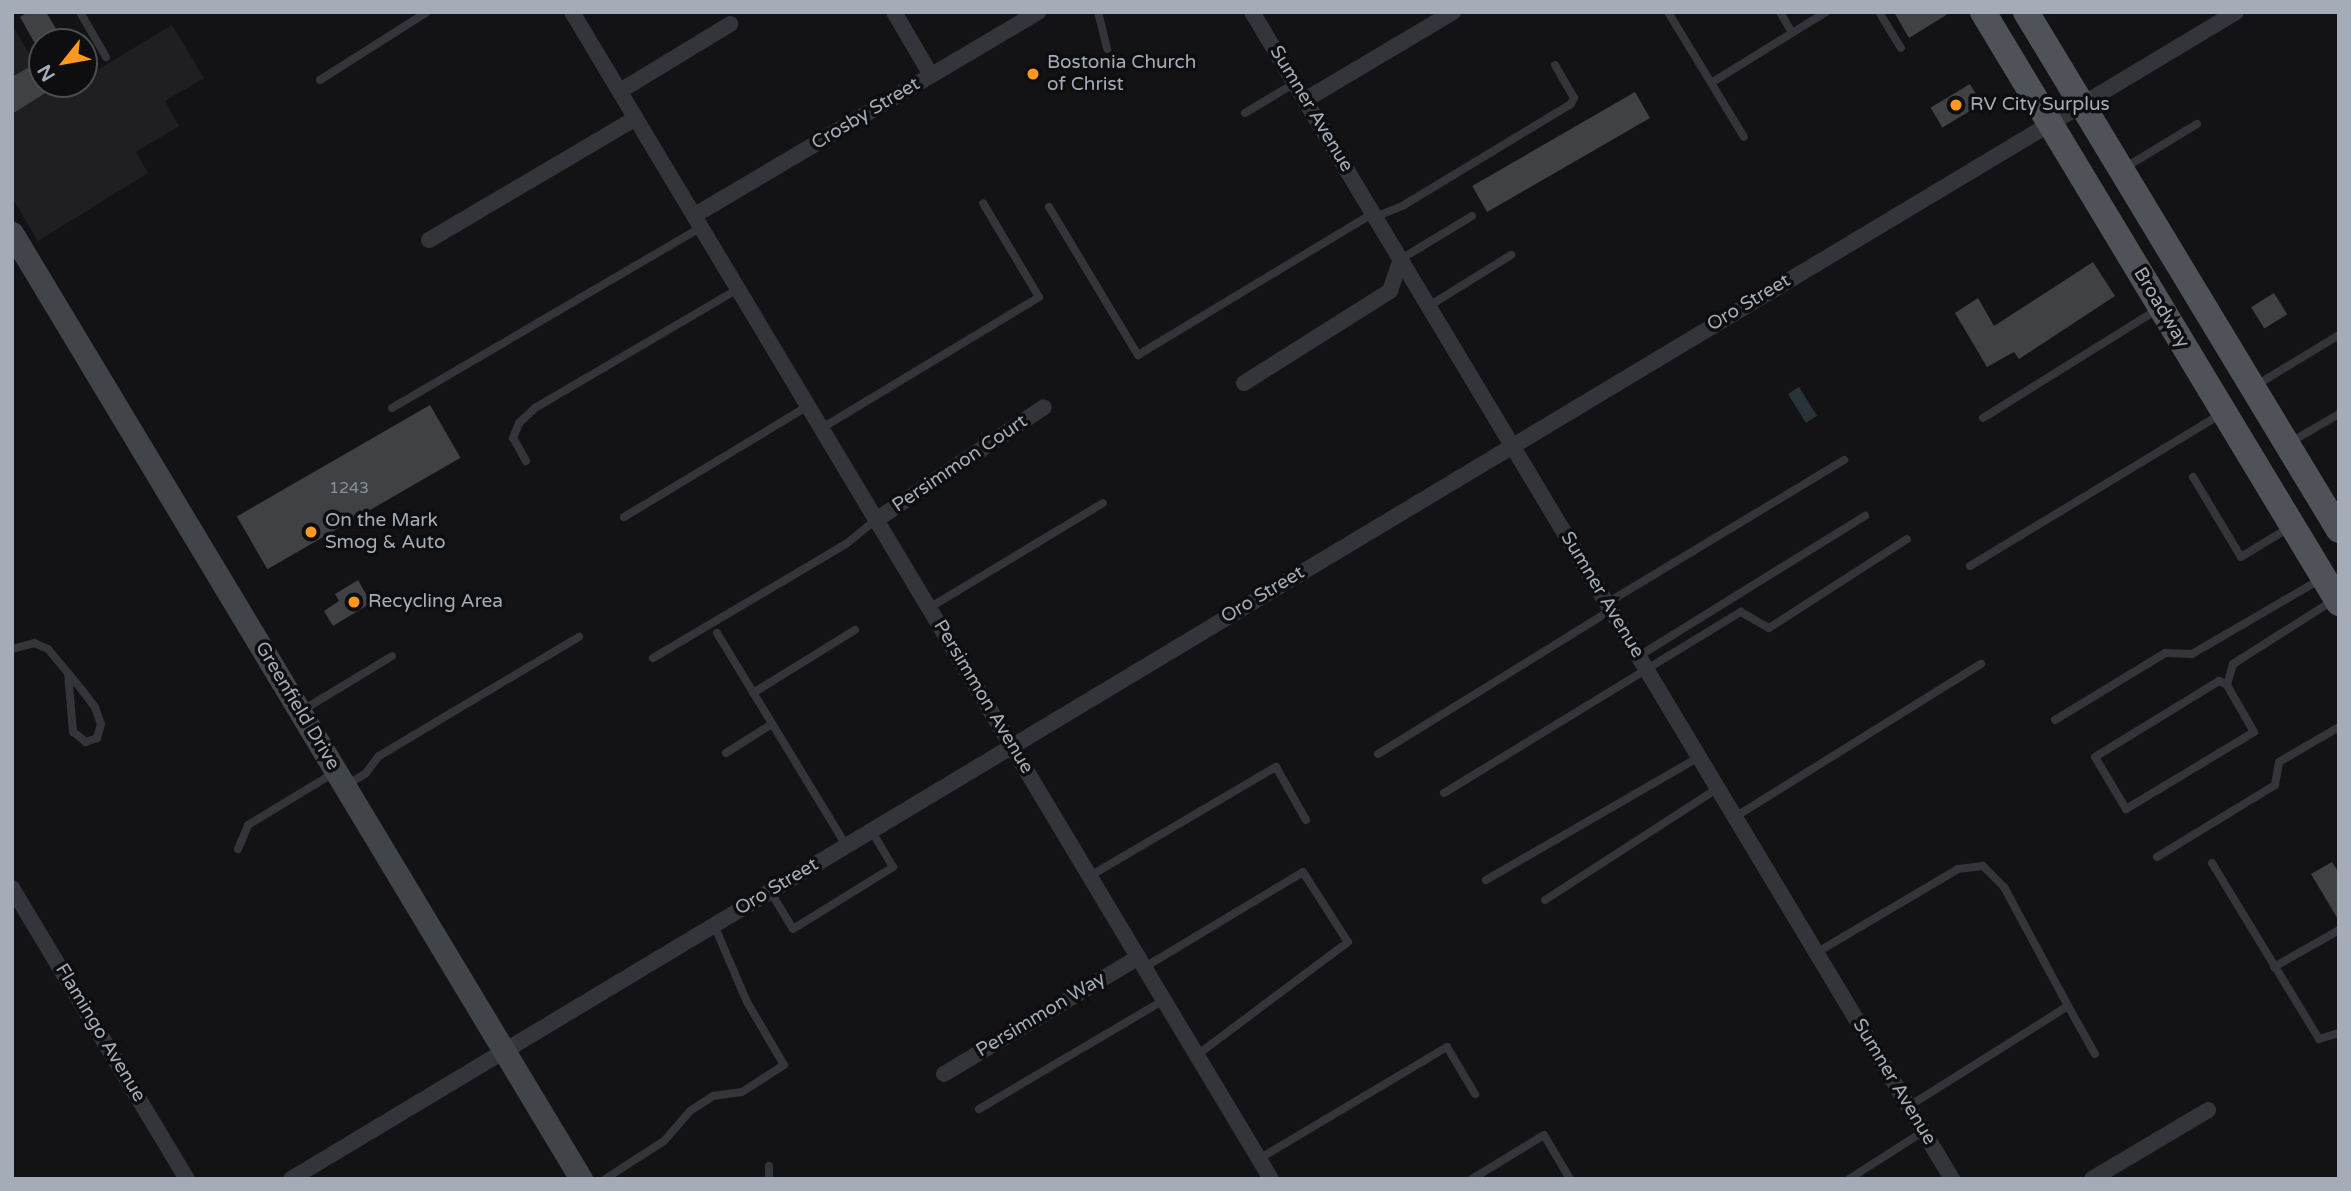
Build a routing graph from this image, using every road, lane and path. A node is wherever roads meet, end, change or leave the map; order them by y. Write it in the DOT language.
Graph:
graph roads {
  1 [pos="80,12"];
  2 [pos="427,12"];
  3 [pos="572,12"];
  4 [pos="894,12"];
  5 [pos="1038,12"];
  6 [pos="1098,12"];
  7 [pos="1252,12"];
  8 [pos="1453,12"];
  9 [pos="1668,12"];
  10 [pos="1780,12"];
  11 [pos="1826,12"];
  12 [pos="1879,12"];
  13 [pos="1983,12"];
  14 [pos="2026,12"];
  15 [pos="2236,12"];
  16 [pos="730,24"];
  17 [pos="1792,33"];
  18 [pos="1901,48"];
  19 [pos="1107,49"];
  20 [pos="106,57"];
  21 [pos="1555,65"];
  22 [pos="931,75"];
  23 [pos="320,80"];
  24 [pos="1295,83"];
  25 [pos="1711,83"];
  26 [pos="620,91"];
  27 [pos="1305,100"];
  28 [pos="2080,104"];
  29 [pos="1245,113"];
  30 [pos="636,118"];
  31 [pos="2049,122"];
  32 [pos="2197,124"];
  33 [pos="1744,137"];
  34 [pos="2120,170"];
  35 [pos="983,203"];
  36 [pos="1049,207"];
  37 [pos="1374,215"];
  38 [pos="1472,216"];
  39 [pos="698,221"];
  40 [pos="12,233"];
  41 [pos="429,240"];
  42 [pos="1511,256"];
  43 [pos="1401,259"];
  44 [pos="738,289"];
  45 [pos="1429,306"];
  46 [pos="2161,307"];
  47 [pos="2339,335"];
  48 [pos="1244,383"];
  49 [pos="2252,388"];
  50 [pos="808,406"];
  51 [pos="1044,407"];
  52 [pos="392,408"];
  53 [pos="2224,412"];
  54 [pos="2339,414"];
  55 [pos="1983,418"];
  56 [pos="821,428"];
  57 [pos="1512,445"];
  58 [pos="2287,445"];
  59 [pos="1844,460"];
  60 [pos="526,461"];
  61 [pos="2193,477"];
  62 [pos="1103,503"];
  63 [pos="1865,516"];
  64 [pos="624,517"];
  65 [pos="876,520"];
  66 [pos="2292,526"];
  67 [pos="2339,530"];
  68 [pos="1907,539"];
  69 [pos="1970,566"];
  70 [pos="2333,593"];
  71 [pos="1609,606"];
  72 [pos="929,608"];
  73 [pos="855,630"];
  74 [pos="717,633"];
  75 [pos="579,637"];
  76 [pos="12,649"];
  77 [pos="392,656"];
  78 [pos="653,659"];
  79 [pos="1643,663"];
  80 [pos="1981,664"];
  81 [pos="68,673"];
  82 [pos="2227,685"];
  83 [pos="753,693"];
  84 [pos="300,712"];
  85 [pos="2055,720"];
  86 [pos="772,724"];
  87 [pos="2339,726"];
  88 [pos="1012,746"];
  89 [pos="726,753"];
  90 [pos="1378,754"];
  91 [pos="1699,757"];
  92 [pos="340,779"];
  93 [pos="1718,788"];
  94 [pos="1444,793"];
  95 [pos="1735,817"];
  96 [pos="1306,821"];
  97 [pos="872,830"];
  98 [pos="846,845"];
  99 [pos="238,849"];
  100 [pos="2157,857"];
  101 [pos="2212,863"];
  102 [pos="1090,876"];
  103 [pos="1486,880"];
  104 [pos="12,888"];
  105 [pos="770,891"];
  106 [pos="1545,900"];
  107 [pos="713,925"];
  108 [pos="2339,930"];
  109 [pos="1816,953"];
  110 [pos="1142,962"];
  111 [pos="2274,967"];
  112 [pos="1164,1000"];
  113 [pos="2068,1006"];
  114 [pos="2339,1033"];
  115 [pos="504,1051"];
  116 [pos="2095,1054"];
  117 [pos="1196,1055"];
  118 [pos="944,1074"];
  119 [pos="1475,1094"];
  120 [pos="1909,1106"];
  121 [pos="979,1109"];
  122 [pos="2208,1110"];
  123 [pos="1924,1131"];
  124 [pos="1259,1159"];
  125 [pos="769,1166"];
  126 [pos="187,1179"];
  127 [pos="290,1179"];
  128 [pos="581,1179"];
  129 [pos="605,1179"];
  130 [pos="769,1179"];
  131 [pos="1271,1179"];
  132 [pos="1472,1179"];
  133 [pos="1570,1179"];
  134 [pos="1849,1179"];
  135 [pos="1952,1179"];
  136 [pos="2092,1179"];
  1 -- 20 [label="lane"];
  2 -- 23 [label="lane"];
  3 -- 26 [label="street"];
  4 -- 22 [label="street"];
  5 -- 22 [label="street, Crosby Street"];
  6 -- 19 [label="lane"];
  7 -- 24 [label="street, Sumner Avenue"];
  8 -- 27 [label="street"];
  9 -- 25 [label="lane"];
  10 -- 17 [label="lane"];
  11 -- 17 [label="lane"];
  12 -- 18 [label="lane"];
  13 -- 31 [label="main road, Broadway"];
  14 -- 28 [label="main road, Broadway"];
  15 -- 28 [label="street, Oro Street"];
  16 -- 26 [label="street"];
  17 -- 25 [label="lane"];
  21 -- 37 [label="lane"];
  22 -- 39 [label="street, Crosby Street"];
  24 -- 27 [label="street, Sumner Avenue"];
  24 -- 29 [label="lane"];
  25 -- 33 [label="lane"];
  26 -- 30 [label="street"];
  27 -- 37 [label="street, Sumner Avenue"];
  28 -- 31 [label="street, Oro Street"];
  28 -- 34 [label="main road, Broadway"];
  30 -- 39 [label="street, Persimmon Avenue"];
  30 -- 41 [label="street"];
  31 -- 46 [label="main road, Broadway"];
  31 -- 57 [label="street, Oro Street"];
  32 -- 34 [label="lane"];
  34 -- 49 [label="main road, Broadway"];
  35 -- 56 [label="lane"];
  36 -- 37 [label="lane"];
  37 -- 43 [label="street, Sumner Avenue"];
  38 -- 43 [label="lane"];
  39 -- 44 [label="street, Persimmon Avenue"];
  39 -- 52 [label="lane"];
  40 -- 84 [label="main road, Greenfield Drive"];
  42 -- 45 [label="lane"];
  43 -- 45 [label="street, Sumner Avenue"];
  43 -- 48 [label="street"];
  44 -- 50 [label="street, Persimmon Avenue"];
  44 -- 60 [label="lane"];
  45 -- 57 [label="street, Sumner Avenue"];
  46 -- 53 [label="main road, Broadway"];
  46 -- 55 [label="lane"];
  47 -- 49 [label="lane"];
  49 -- 58 [label="main road, Broadway"];
  50 -- 56 [label="street, Persimmon Avenue"];
  50 -- 64 [label="lane"];
  51 -- 65 [label="street, Persimmon Court"];
  53 -- 66 [label="main road, Broadway"];
  53 -- 69 [label="lane"];
  54 -- 58 [label="lane"];
  56 -- 65 [label="street, Persimmon Avenue"];
  57 -- 71 [label="street, Sumner Avenue"];
  57 -- 88 [label="street, Oro Street"];
  58 -- 67 [label="main road, Broadway"];
  59 -- 71 [label="lane"];
  61 -- 66 [label="lane"];
  62 -- 72 [label="lane"];
  63 -- 79 [label="lane"];
  65 -- 72 [label="street, Persimmon Avenue"];
  65 -- 78 [label="lane"];
  66 -- 70 [label="main road, Broadway"];
  68 -- 79 [label="lane"];
  70 -- 82 [label="lane"];
  70 -- 85 [label="lane"];
  71 -- 79 [label="street, Sumner Avenue"];
  71 -- 90 [label="lane"];
  72 -- 88 [label="street, Persimmon Avenue"];
  73 -- 83 [label="lane"];
  74 -- 83 [label="lane"];
  75 -- 92 [label="lane"];
  76 -- 81 [label="lane"];
  77 -- 84 [label="lane"];
  79 -- 91 [label="street, Sumner Avenue"];
  79 -- 94 [label="lane"];
  80 -- 95 [label="lane"];
  81 -- 81 [label="lane"];
  82 -- 82 [label="lane"];
  83 -- 86 [label="lane"];
  84 -- 92 [label="main road, Greenfield Drive"];
  86 -- 89 [label="lane"];
  86 -- 98 [label="lane"];
  87 -- 100 [label="lane"];
  88 -- 97 [label="street, Oro Street"];
  88 -- 102 [label="street, Persimmon Avenue"];
  91 -- 93 [label="street, Sumner Avenue"];
  91 -- 103 [label="lane"];
  92 -- 99 [label="lane"];
  92 -- 115 [label="main road, Greenfield Drive"];
  93 -- 95 [label="street, Sumner Avenue"];
  93 -- 106 [label="lane"];
  95 -- 109 [label="street, Sumner Avenue"];
  96 -- 102 [label="lane"];
  97 -- 98 [label="street, Oro Street"];
  97 -- 105 [label="lane"];
  98 -- 105 [label="street, Oro Street"];
  101 -- 111 [label="lane"];
  102 -- 110 [label="street, Persimmon Avenue"];
  104 -- 126 [label="street, Flamingo Avenue"];
  105 -- 107 [label="street, Oro Street"];
  107 -- 115 [label="street, Oro Street"];
  107 -- 129 [label="lane"];
  108 -- 111 [label="lane"];
  109 -- 113 [label="lane"];
  109 -- 120 [label="street, Sumner Avenue"];
  110 -- 112 [label="street, Persimmon Avenue"];
  110 -- 117 [label="lane"];
  110 -- 118 [label="street, Persimmon Way"];
  111 -- 114 [label="lane"];
  112 -- 117 [label="street, Persimmon Avenue"];
  112 -- 121 [label="lane"];
  113 -- 116 [label="lane"];
  113 -- 120 [label="lane"];
  115 -- 127 [label="street, Oro Street"];
  115 -- 128 [label="main road, Greenfield Drive"];
  117 -- 124 [label="street, Persimmon Avenue"];
  119 -- 124 [label="lane"];
  120 -- 123 [label="street, Sumner Avenue"];
  122 -- 136 [label="street"];
  123 -- 134 [label="lane"];
  123 -- 135 [label="street, Sumner Avenue"];
  124 -- 131 [label="street, Persimmon Avenue"];
  125 -- 130 [label="lane"];
  132 -- 133 [label="lane"];
}
